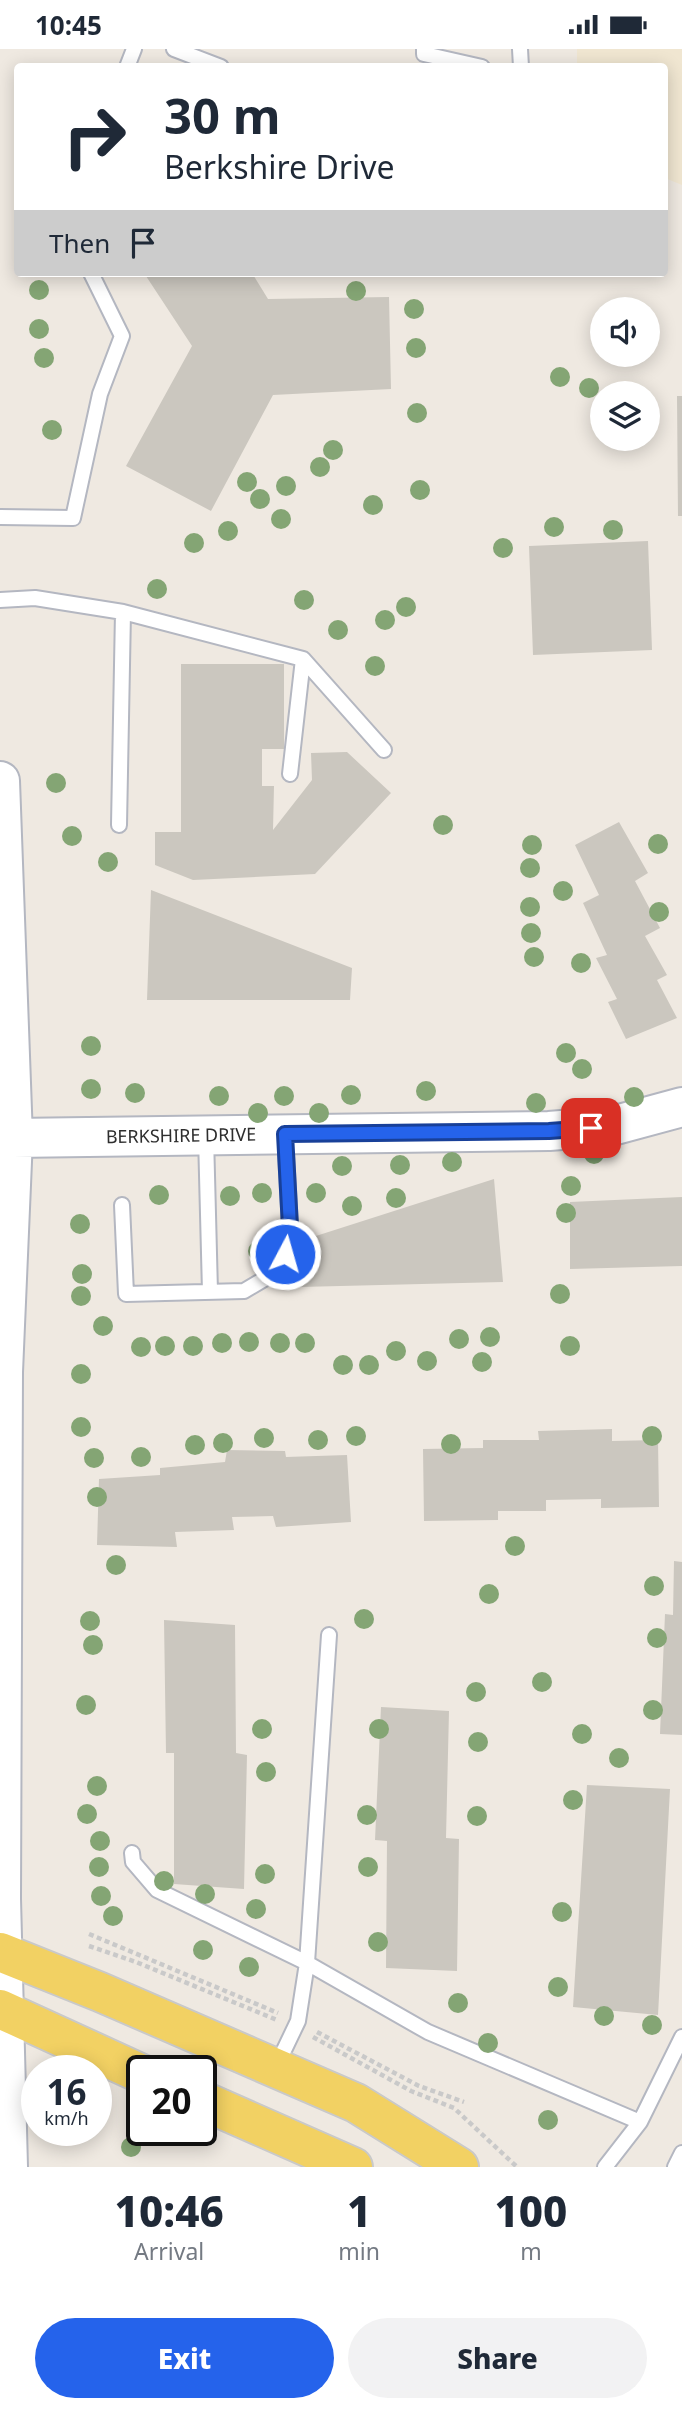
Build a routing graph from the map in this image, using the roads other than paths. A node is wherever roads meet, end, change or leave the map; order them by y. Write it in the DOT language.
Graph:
graph roads {
  1 [pos="174,49"];
  2 [pos="424,49"];
  3 [pos="211,63"];
  4 [pos="464,63"];
  5 [pos="93,277"];
  6 [pos="0,517"];
  7 [pos="0,600"];
  8 [pos="123,612"];
  9 [pos="303,659"];
  10 [pos="384,750"];
  11 [pos="290,774"];
  12 [pos="0,781"];
  13 [pos="119,825"];
  14 [pos="682,1107"];
  15 [pos="285,1134"];
  16 [pos="206,1135"];
  17 [pos="13,1138"];
  18 [pos="122,1205"];
  19 [pos="210,1292"];
  20 [pos="329,1635"];
  21 [pos="1,1670"];
  22 [pos="132,1853"];
  23 [pos="1,1952"];
  24 [pos="307,1963"];
  25 [pos="2,2010"];
  26 [pos="682,2038"];
  27 [pos="126,2067"];
  28 [pos="276,2068"];
  29 [pos="217,2107"];
  30 [pos="640,2122"];
  31 [pos="682,2153"];
  32 [pos="8,2167"];
  33 [pos="353,2167"];
  34 [pos="459,2167"];
  35 [pos="605,2167"];
  36 [pos="675,2167"];
  1 -- 3 [label="lane"];
  2 -- 4 [label="lane"];
  5 -- 6 [label="lane"];
  7 -- 8 [label="lane"];
  8 -- 9 [label="lane"];
  8 -- 13 [label="lane"];
  9 -- 10 [label="lane"];
  9 -- 11 [label="lane"];
  12 -- 17 [label="main road"];
  14 -- 15 [label="main road, BERKSHIRE DRIVE"];
  15 -- 16 [label="main road, BERKSHIRE DRIVE"];
  15 -- 19 [label="lane"];
  16 -- 17 [label="main road, BERKSHIRE DRIVE"];
  16 -- 19 [label="lane"];
  17 -- 21 [label="main road"];
  18 -- 19 [label="lane"];
  20 -- 24 [label="lane"];
  21 -- 23 [label="main road"];
  22 -- 24 [label="lane"];
  23 -- 25 [label="main road"];
  23 -- 28 [label="main road"];
  24 -- 28 [label="lane"];
  24 -- 30 [label="lane"];
  25 -- 27 [label="main road"];
  25 -- 32 [label="main road"];
  26 -- 30 [label="lane"];
  28 -- 34 [label="main road"];
  29 -- 33 [label="main road"];
  30 -- 35 [label="lane"];
  31 -- 36 [label="lane"];
}
